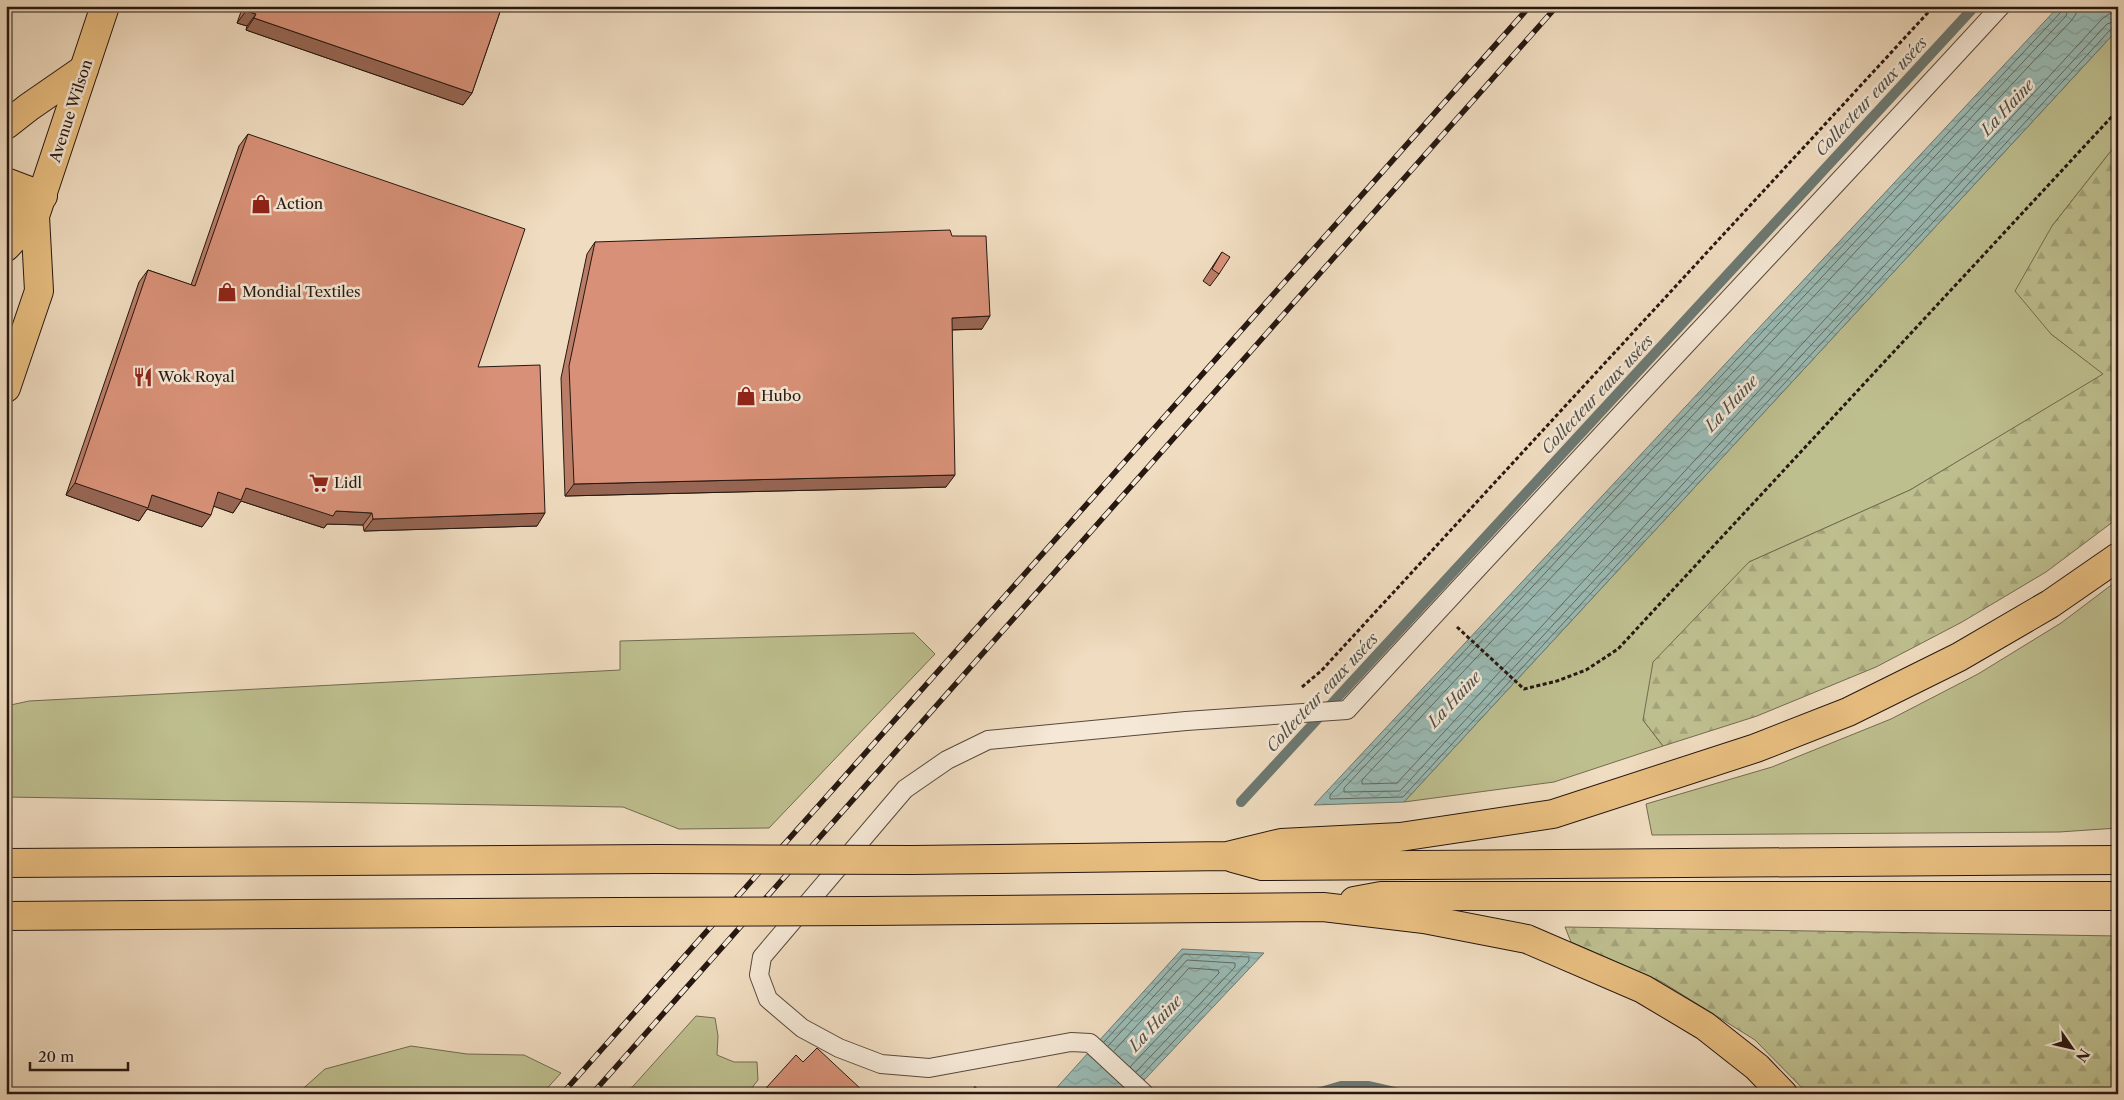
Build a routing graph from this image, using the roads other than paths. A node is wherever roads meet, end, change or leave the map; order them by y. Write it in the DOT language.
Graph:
graph roads {
  1 [pos="105,6"];
  2 [pos="2001,6"];
  3 [pos="84,69"];
  4 [pos="6,125"];
  5 [pos="6,182"];
  6 [pos="6,206"];
  7 [pos="39,206"];
  8 [pos="6,247"];
  9 [pos="6,388"];
  10 [pos="2118,557"];
  11 [pos="1227,856"];
  12 [pos="2118,860"];
  13 [pos="6,863"];
  14 [pos="2118,896"];
  15 [pos="1323,907"];
  16 [pos="6,916"];
  17 [pos="1145,1094"];
  18 [pos="1783,1094"];
  1 -- 3 [label="main road, Avenue Wilson"];
  2 -- 17 [label="lane"];
  3 -- 4 [label="main road"];
  3 -- 7 [label="main road, Avenue Wilson"];
  5 -- 7 [label="main road"];
  6 -- 7 [label="main road"];
  7 -- 8 [label="main road, Avenue Wilson"];
  7 -- 9 [label="main road, Avenue Wilson"];
  10 -- 11 [label="main road"];
  11 -- 12 [label="main road"];
  11 -- 13 [label="main road, bridge"];
  14 -- 15 [label="main road"];
  15 -- 16 [label="main road, bridge"];
  15 -- 18 [label="main road"];
}
